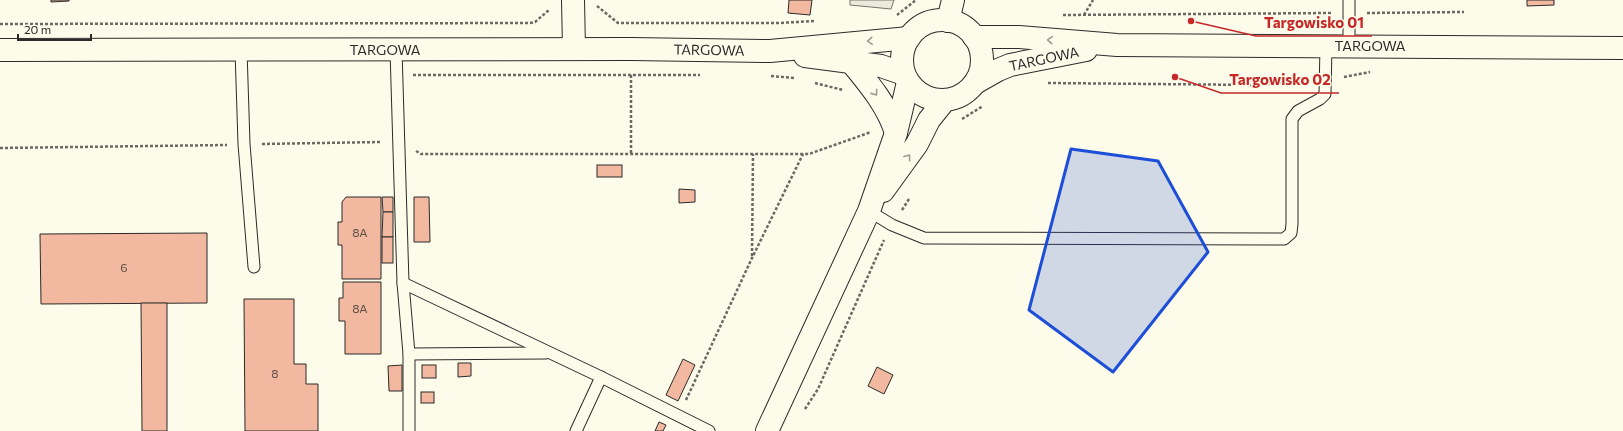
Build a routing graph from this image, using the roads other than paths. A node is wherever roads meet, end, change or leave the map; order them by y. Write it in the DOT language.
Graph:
graph roads {
  1 [pos="953,0"];
  2 [pos="1349,0"];
  3 [pos="573,2"];
  4 [pos="948,21"];
  5 [pos="974,37"];
  6 [pos="909,38"];
  7 [pos="1117,45"];
  8 [pos="1326,46"];
  9 [pos="1349,46"];
  10 [pos="1623,48"];
  11 [pos="574,49"];
  12 [pos="0,50"];
  13 [pos="241,50"];
  14 [pos="396,50"];
  15 [pos="770,51"];
  16 [pos="851,62"];
  17 [pos="906,78"];
  18 [pos="975,83"];
  19 [pos="945,100"];
  20 [pos="896,133"];
  21 [pos="869,211"];
  22 [pos="254,267"];
  23 [pos="403,283"];
  24 [pos="549,353"];
  25 [pos="409,354"];
  26 [pos="601,377"];
  27 [pos="409,431"];
  28 [pos="576,431"];
  29 [pos="709,431"];
  30 [pos="767,431"];
  1 -- 4 [label="street"];
  2 -- 9 [label="lane"];
  3 -- 11 [label="street"];
  4 -- 5 [label="street"];
  4 -- 6 [label="street"];
  7 -- 5 [label="street, TARGOWA, one-way"];
  5 -- 18 [label="street"];
  6 -- 15 [label="street, TARGOWA, one-way"];
  6 -- 17 [label="street"];
  7 -- 8 [label="street, TARGOWA"];
  7 -- 18 [label="street, TARGOWA"];
  8 -- 9 [label="street, TARGOWA"];
  8 -- 21 [label="lane"];
  9 -- 10 [label="street, TARGOWA"];
  11 -- 14 [label="street, TARGOWA"];
  11 -- 15 [label="street, TARGOWA"];
  12 -- 13 [label="street, TARGOWA"];
  13 -- 14 [label="street, TARGOWA"];
  13 -- 22 [label="lane"];
  14 -- 23 [label="lane"];
  15 -- 16 [label="street, TARGOWA"];
  16 -- 17 [label="street, TARGOWA"];
  16 -- 20 [label="street, one-way"];
  17 -- 19 [label="street"];
  17 -- 20 [label="street"];
  18 -- 19 [label="street"];
  21 -- 19 [label="street, one-way"];
  20 -- 21 [label="street"];
  21 -- 30 [label="street"];
  23 -- 24 [label="lane"];
  23 -- 25 [label="lane"];
  24 -- 25 [label="lane"];
  24 -- 26 [label="lane"];
  25 -- 27 [label="lane"];
  26 -- 28 [label="lane"];
  26 -- 29 [label="lane"];
}
